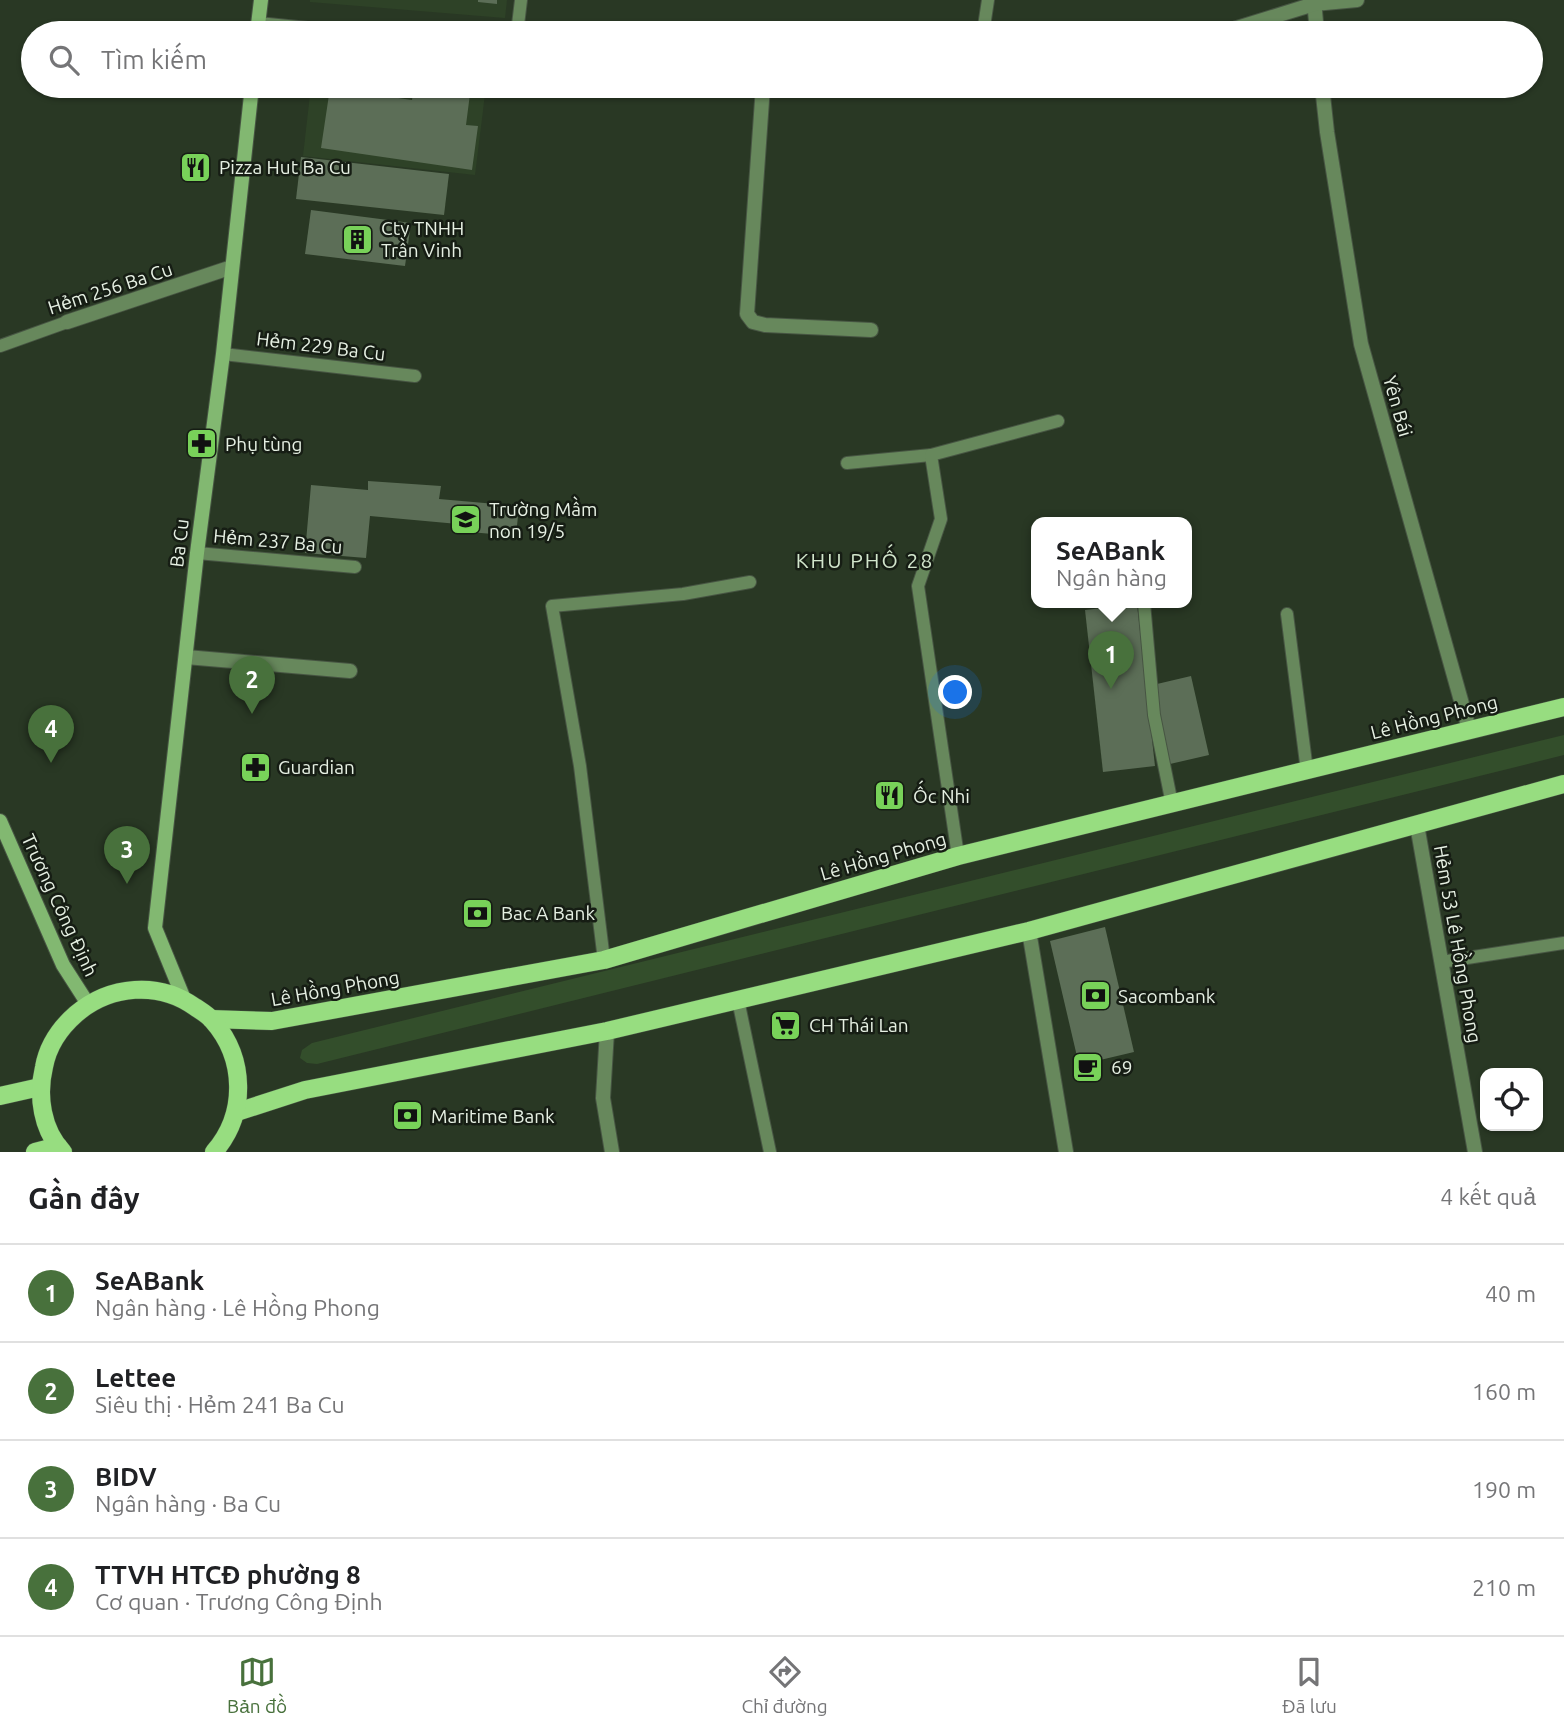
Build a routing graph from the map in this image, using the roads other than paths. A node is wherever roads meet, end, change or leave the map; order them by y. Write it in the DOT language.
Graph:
graph roads {
  1 [pos="261,0"];
  2 [pos="521,0"];
  3 [pos="988,0"];
  4 [pos="1357,0"];
  5 [pos="1314,2"];
  6 [pos="259,21"];
  7 [pos="518,21"];
  8 [pos="985,21"];
  9 [pos="1257,21"];
  10 [pos="1316,21"];
  11 [pos="250,98"];
  12 [pos="762,98"];
  13 [pos="1323,98"];
  14 [pos="232,267"];
  15 [pos="68,322"];
  16 [pos="871,330"];
  17 [pos="0,346"];
  18 [pos="223,354"];
  19 [pos="415,376"];
  20 [pos="1058,421"];
  21 [pos="931,455"];
  22 [pos="847,463"];
  23 [pos="197,553"];
  24 [pos="355,567"];
  25 [pos="750,582"];
  26 [pos="1144,608"];
  27 [pos="1287,614"];
  28 [pos="186,657"];
  29 [pos="350,671"];
  30 [pos="1564,707"];
  31 [pos="1469,729"];
  32 [pos="1307,771"];
  33 [pos="1564,785"];
  34 [pos="1172,804"];
  35 [pos="0,821"];
  36 [pos="1417,825"];
  37 [pos="958,856"];
  38 [pos="1029,931"];
  39 [pos="1564,943"];
  40 [pos="604,960"];
  41 [pos="1441,962"];
  42 [pos="184,999"];
  43 [pos="738,1000"];
  44 [pos="88,1004"];
  45 [pos="211,1019"];
  46 [pos="607,1031"];
  47 [pos="40,1087"];
  48 [pos="0,1096"];
  49 [pos="237,1112"];
  50 [pos="61,1149"];
  51 [pos="222,1149"];
  52 [pos="35,1152"];
  53 [pos="612,1152"];
  54 [pos="770,1152"];
  55 [pos="1066,1152"];
  56 [pos="1475,1152"];
  1 -- 6 [label="main road"];
  2 -- 7 [label="lane"];
  3 -- 8 [label="lane"];
  4 -- 5 [label="street"];
  5 -- 9 [label="street"];
  5 -- 10 [label="street"];
  11 -- 14 [label="main road, Ba Cu"];
  12 -- 16 [label="street"];
  13 -- 31 [label="street, Yên Bái"];
  14 -- 15 [label="street, Hẻm 256 Ba Cu"];
  14 -- 18 [label="main road, Ba Cu"];
  15 -- 17 [label="lane, Hẻm 256 Ba Cu"];
  18 -- 19 [label="lane, Hẻm 229 Ba Cu"];
  18 -- 23 [label="main road, Ba Cu"];
  20 -- 21 [label="lane"];
  21 -- 22 [label="lane"];
  21 -- 37 [label="lane"];
  23 -- 24 [label="lane, Hẻm 237 Ba Cu"];
  23 -- 28 [label="main road, Ba Cu"];
  25 -- 40 [label="lane"];
  26 -- 34 [label="lane"];
  27 -- 32 [label="lane"];
  28 -- 29 [label="street"];
  28 -- 42 [label="main road, Ba Cu"];
  30 -- 31 [label="main road, Lê Hồng Phong"];
  31 -- 32 [label="main road, Lê Hồng Phong"];
  32 -- 34 [label="main road, Lê Hồng Phong"];
  33 -- 36 [label="main road"];
  34 -- 37 [label="main road, Lê Hồng Phong"];
  35 -- 44 [label="main road, Trương Công Định"];
  36 -- 38 [label="main road"];
  36 -- 41 [label="street, Hẻm 53 Lê Hồng Phong"];
  37 -- 40 [label="main road, Lê Hồng Phong"];
  38 -- 43 [label="main road"];
  38 -- 55 [label="street"];
  39 -- 41 [label="lane"];
  40 -- 45 [label="main road, Lê Hồng Phong"];
  41 -- 56 [label="street, Hẻm 53 Lê Hồng Phong"];
  42 -- 44 [label="main road"];
  42 -- 45 [label="main road"];
  43 -- 46 [label="main road"];
  43 -- 54 [label="lane"];
  44 -- 47 [label="main road"];
  45 -- 49 [label="main road"];
  46 -- 49 [label="main road"];
  46 -- 53 [label="street"];
  47 -- 48 [label="main road"];
  47 -- 50 [label="main road"];
  49 -- 51 [label="main road"];
  50 -- 52 [label="main road"];
}
